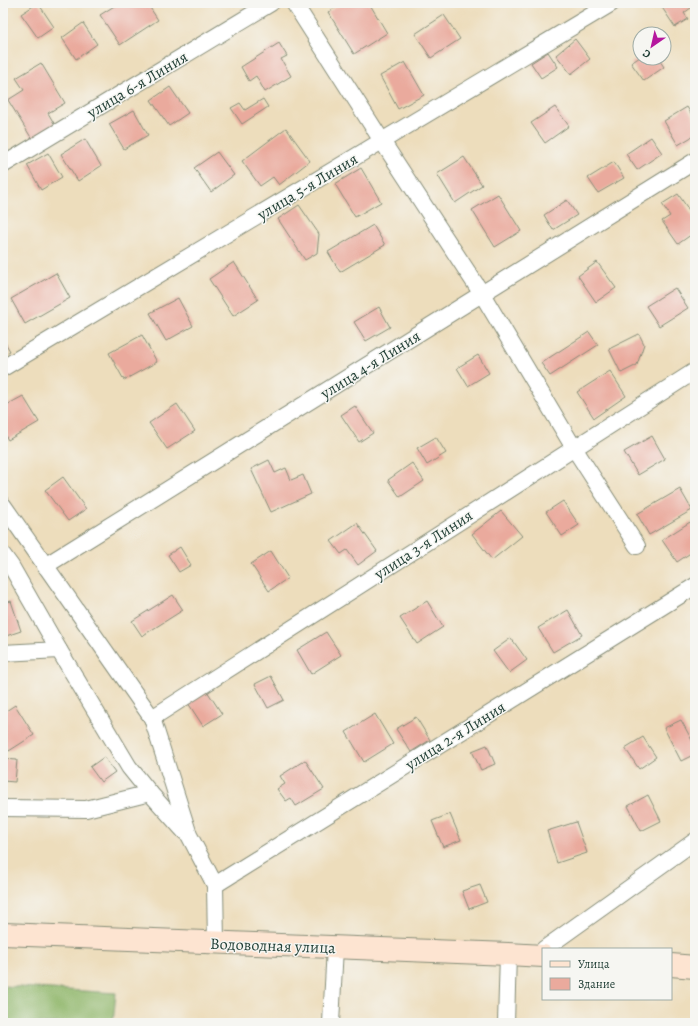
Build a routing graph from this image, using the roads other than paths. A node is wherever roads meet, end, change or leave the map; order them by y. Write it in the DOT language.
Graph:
graph roads {
  1 [pos="271,3"];
  2 [pos="294,3"];
  3 [pos="612,3"];
  4 [pos="382,141"];
  5 [pos="695,161"];
  6 [pos="3,165"];
  7 [pos="482,294"];
  8 [pos="3,368"];
  9 [pos="695,370"];
  10 [pos="574,448"];
  11 [pos="3,505"];
  12 [pos="637,546"];
  13 [pos="3,555"];
  14 [pos="45,566"];
  15 [pos="695,586"];
  16 [pos="59,650"];
  17 [pos="3,653"];
  18 [pos="152,718"];
  19 [pos="150,793"];
  20 [pos="3,808"];
  21 [pos="189,835"];
  22 [pos="695,841"];
  23 [pos="215,885"];
  24 [pos="3,934"];
  25 [pos="216,942"];
  26 [pos="335,947"];
  27 [pos="548,948"];
  28 [pos="541,953"];
  29 [pos="508,954"];
  30 [pos="672,965"];
  31 [pos="695,967"];
  32 [pos="331,1023"];
  33 [pos="506,1023"];
  1 -- 6 [label="street, улица 6-я Линия"];
  2 -- 4 [label="street"];
  3 -- 4 [label="street, улица 5-я Линия"];
  4 -- 7 [label="street"];
  4 -- 8 [label="street, улица 5-я Линия"];
  5 -- 7 [label="street, улица 4-я Линия"];
  7 -- 10 [label="street"];
  7 -- 14 [label="street, улица 4-я Линия"];
  9 -- 10 [label="street, улица 3-я Линия"];
  10 -- 12 [label="street"];
  10 -- 18 [label="street, улица 3-я Линия"];
  11 -- 14 [label="street"];
  13 -- 16 [label="street"];
  14 -- 18 [label="street"];
  15 -- 23 [label="street, улица 2-я Линия"];
  16 -- 17 [label="street"];
  16 -- 19 [label="street"];
  18 -- 21 [label="street"];
  19 -- 20 [label="street"];
  19 -- 21 [label="street"];
  21 -- 23 [label="street"];
  22 -- 27 [label="street"];
  23 -- 25 [label="street"];
  24 -- 25 [label="street, Водоводная улица"];
  25 -- 26 [label="street, Водоводная улица"];
  26 -- 29 [label="street, Водоводная улица"];
  26 -- 32 [label="street"];
  28 -- 29 [label="street, Водоводная улица"];
  29 -- 33 [label="street"];
  30 -- 31 [label="street"];
}
